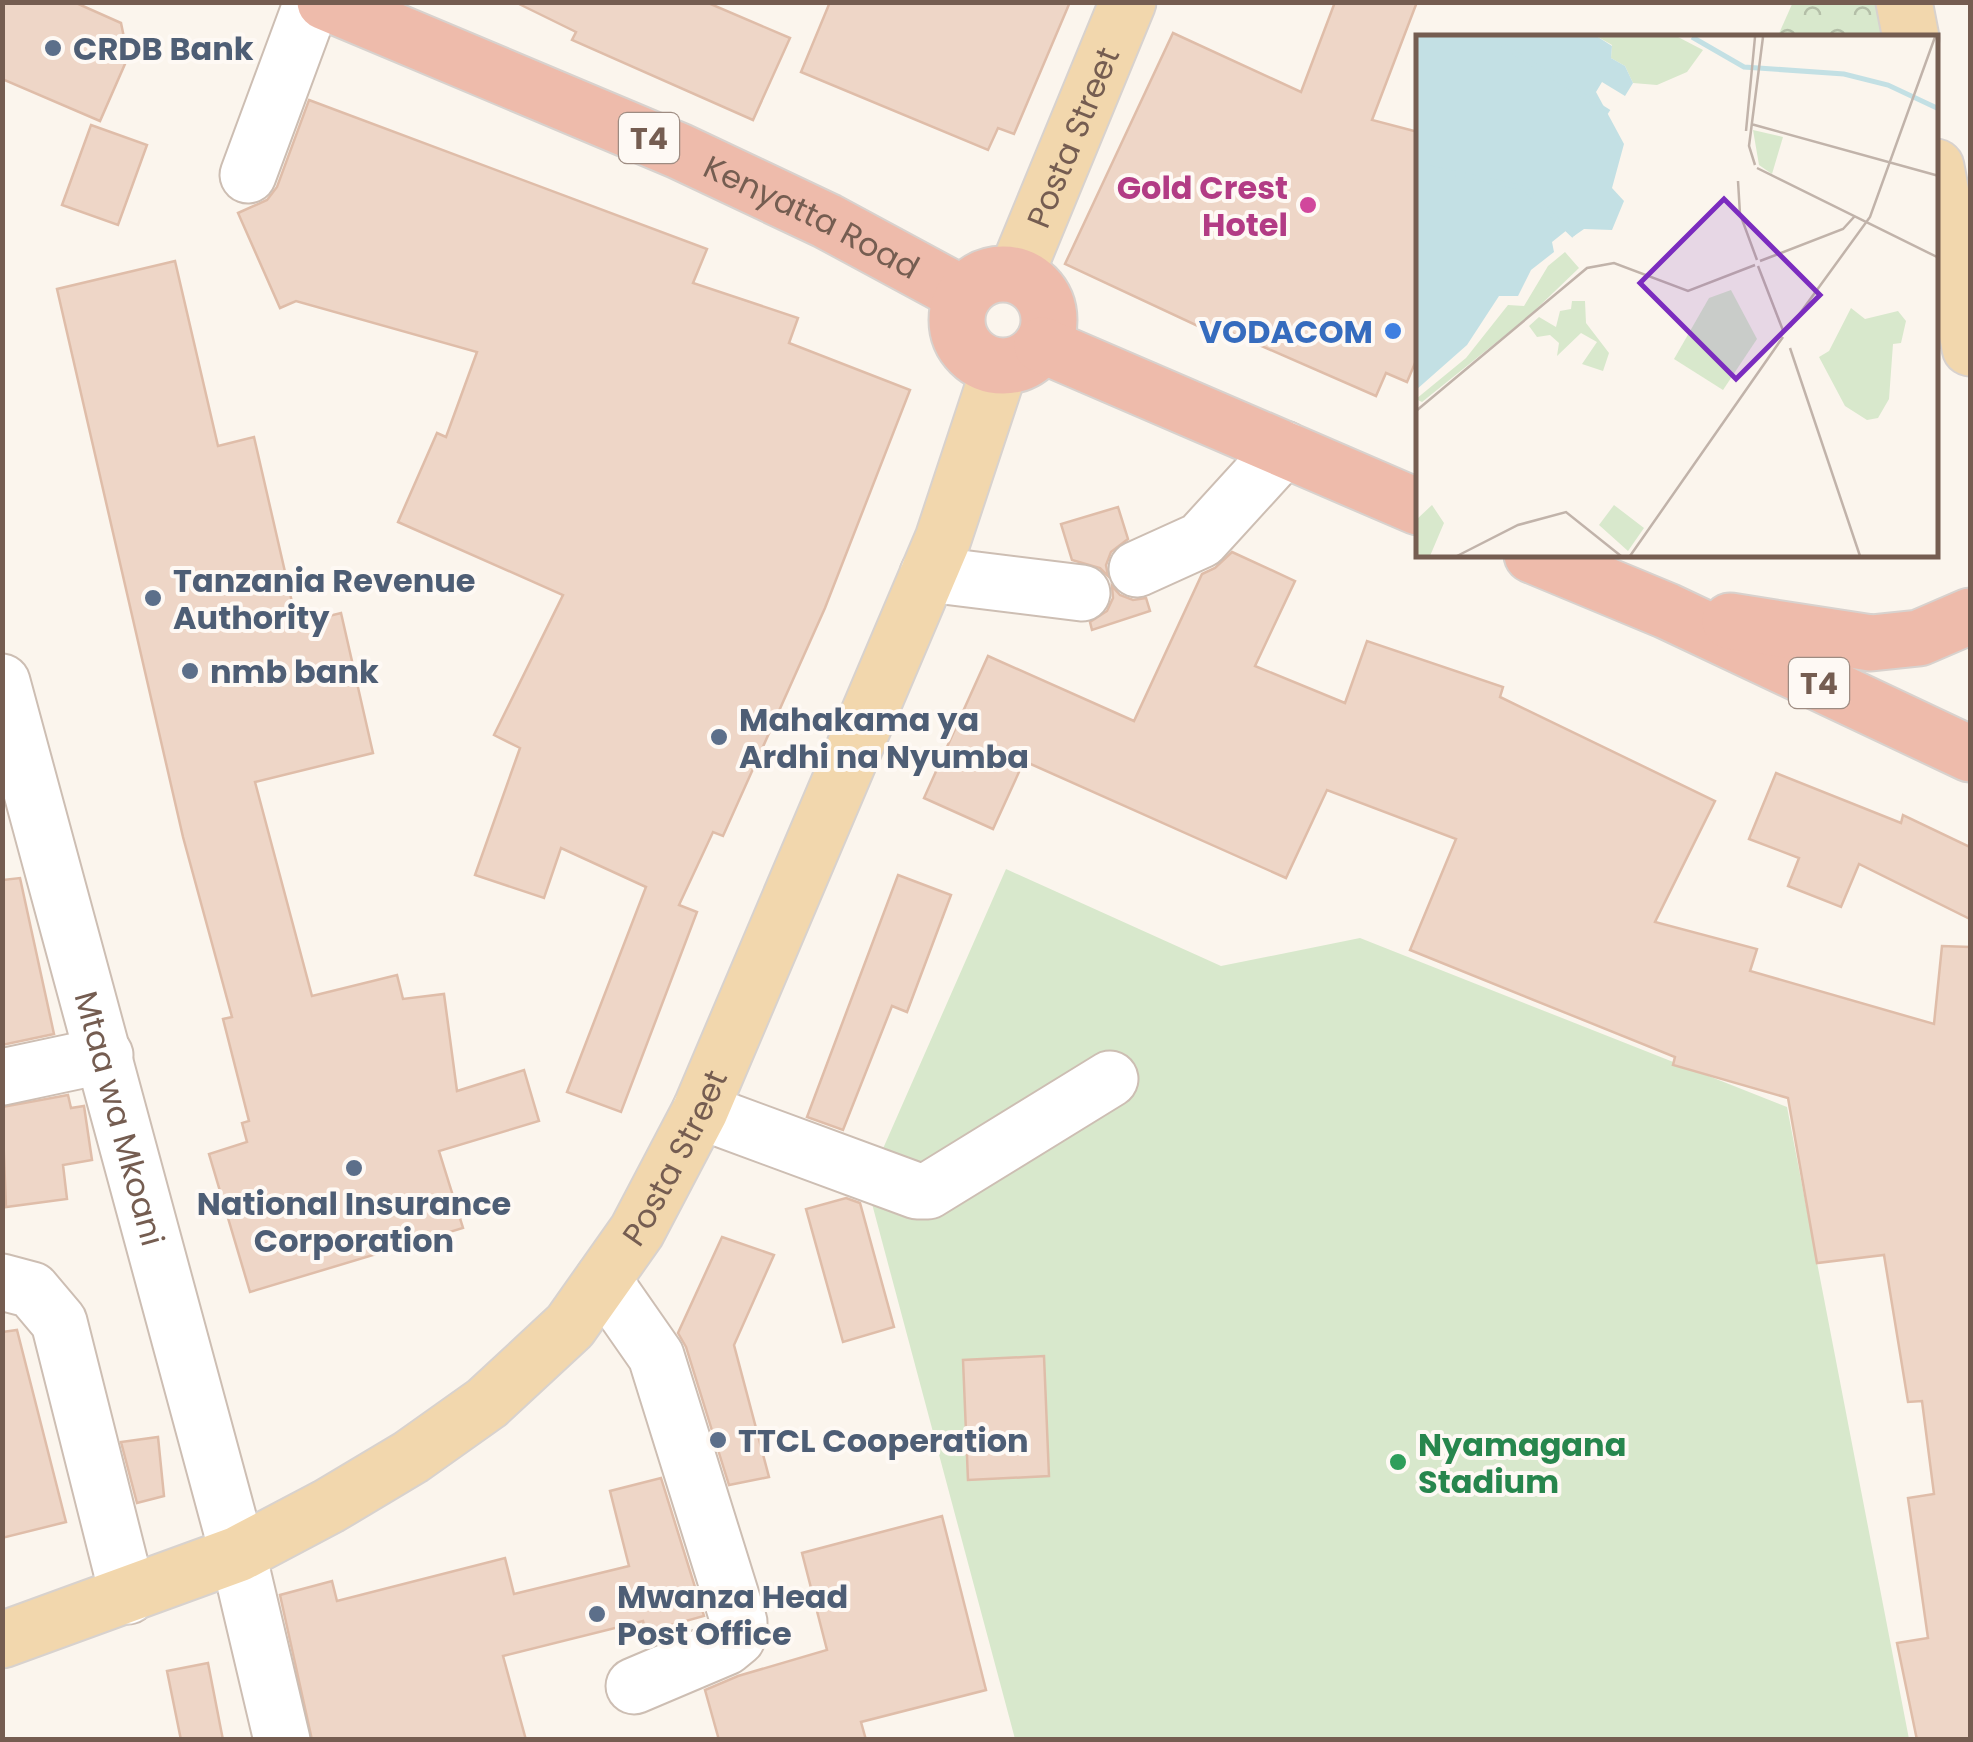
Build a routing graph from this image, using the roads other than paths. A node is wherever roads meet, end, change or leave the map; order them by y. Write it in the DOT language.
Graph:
graph roads {
  1 [pos="312,2"];
  2 [pos="325,2"];
  3 [pos="1128,2"];
  4 [pos="1904,2"];
  5 [pos="1910,35"];
  6 [pos="248,175"];
  7 [pos="1938,178"];
  8 [pos="1016,274"];
  9 [pos="964,294"];
  10 [pos="1938,337"];
  11 [pos="1970,350"];
  12 [pos="1021,356"];
  13 [pos="1284,449"];
  14 [pos="1416,506"];
  15 [pos="1539,558"];
  16 [pos="1137,569"];
  17 [pos="928,574"];
  18 [pos="1082,592"];
  19 [pos="1668,611"];
  20 [pos="1970,616"];
  21 [pos="2,682"];
  22 [pos="1970,754"];
  23 [pos="105,1055"];
  24 [pos="2,1076"];
  25 [pos="1110,1080"];
  26 [pos="700,1111"];
  27 [pos="603,1280"];
  28 [pos="2,1282"];
  29 [pos="238,1554"];
  30 [pos="128,1596"];
  31 [pos="2,1640"];
  32 [pos="634,1686"];
  33 [pos="282,1740"];
  1 -- 6 [label="street"];
  2 -- 9 [label="highway, Kenyatta Road / T4"];
  3 -- 8 [label="main road, Posta Street"];
  4 -- 5 [label="main road"];
  7 -- 11 [label="main road"];
  8 -- 9 [label="highway"];
  8 -- 12 [label="highway"];
  9 -- 12 [label="highway"];
  10 -- 11 [label="street"];
  12 -- 13 [label="highway"];
  12 -- 17 [label="main road, Posta Street"];
  13 -- 14 [label="highway"];
  13 -- 16 [label="street"];
  15 -- 19 [label="highway, T4"];
  17 -- 18 [label="street"];
  17 -- 26 [label="main road, Posta Street"];
  19 -- 20 [label="highway, T4"];
  19 -- 22 [label="highway, T4"];
  21 -- 23 [label="street, Mtaa wa Mkoani"];
  23 -- 24 [label="street"];
  23 -- 29 [label="street, Mtaa wa Mkoani"];
  25 -- 26 [label="street"];
  26 -- 27 [label="main road, Posta Street"];
  27 -- 29 [label="main road, Posta Street"];
  27 -- 32 [label="street"];
  28 -- 30 [label="street"];
  29 -- 30 [label="main road, Posta Street"];
  29 -- 33 [label="street, Mtaa wa Mkoani"];
  30 -- 31 [label="main road, Posta Street"];
}
